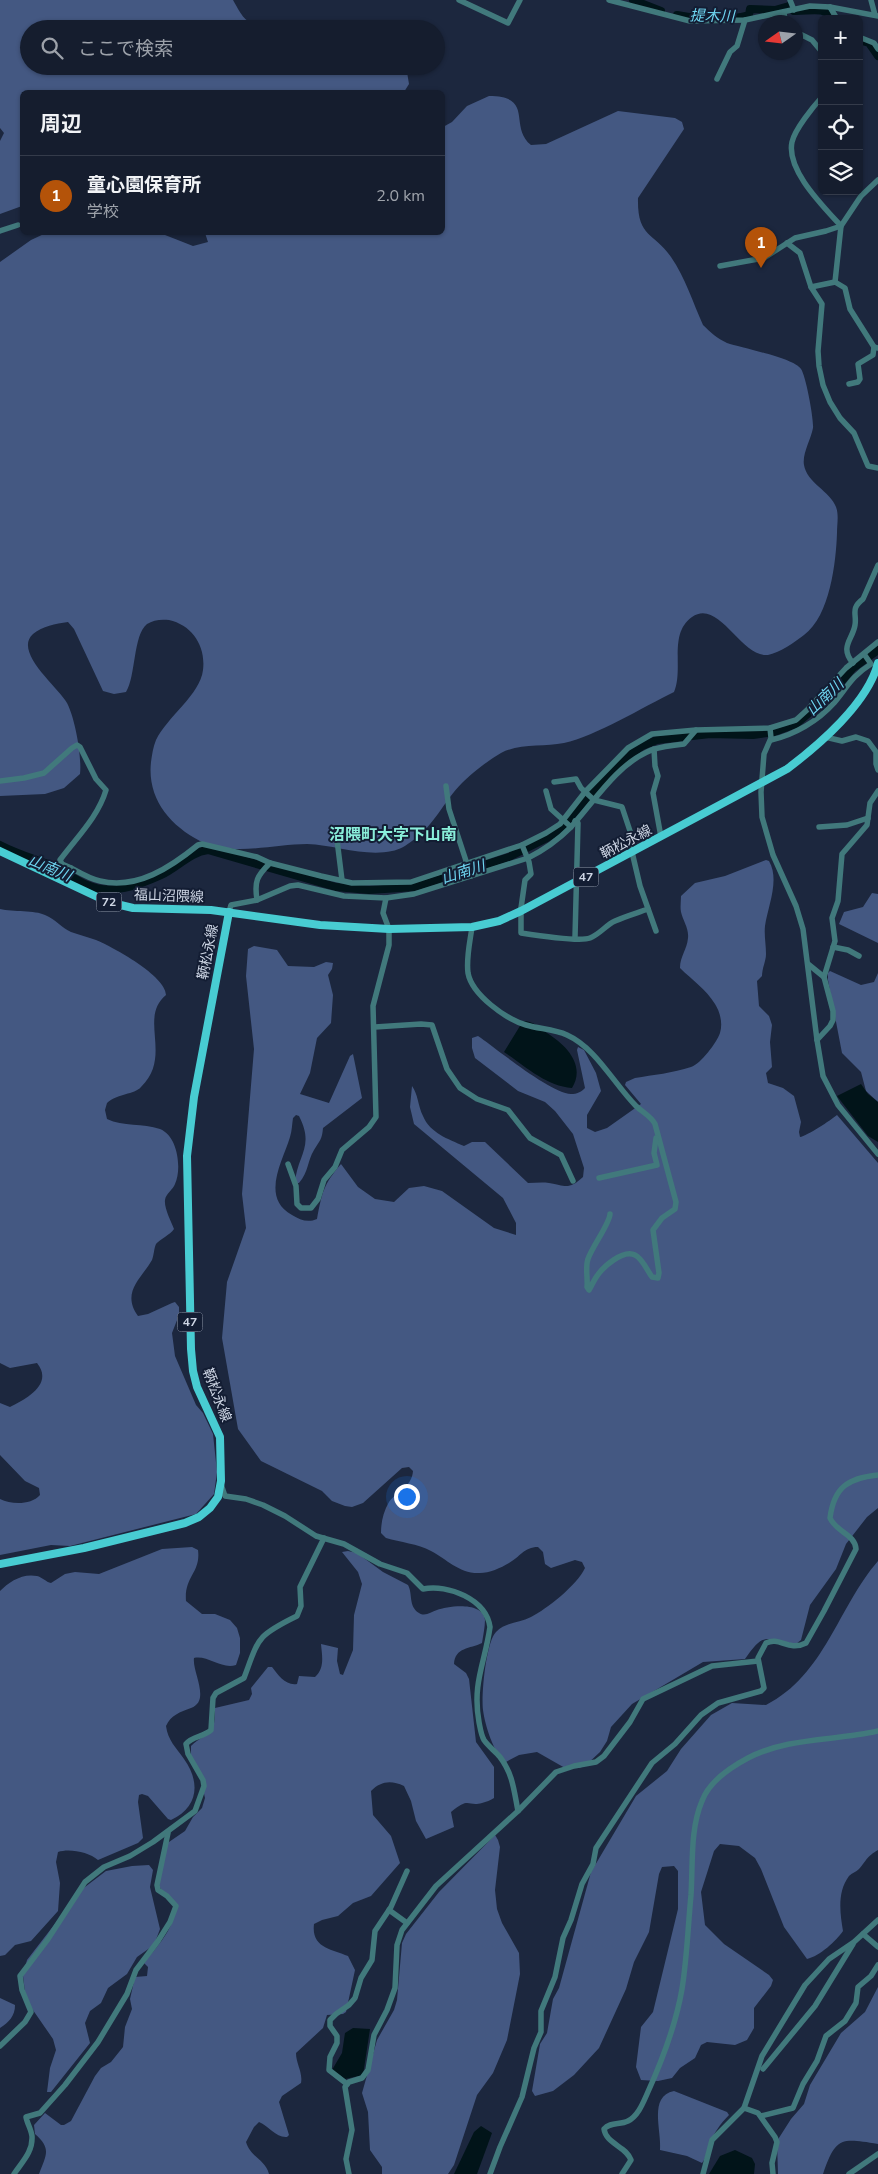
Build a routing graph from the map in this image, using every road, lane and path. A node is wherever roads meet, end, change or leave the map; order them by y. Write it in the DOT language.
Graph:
graph roads {
  1 [pos="459,0"];
  2 [pos="520,0"];
  3 [pos="609,0"];
  4 [pos="790,0"];
  5 [pos="815,0"];
  6 [pos="871,0"];
  7 [pos="810,6"];
  8 [pos="830,7"];
  9 [pos="794,10"];
  10 [pos="784,12"];
  11 [pos="784,15"];
  12 [pos="835,15"];
  13 [pos="876,16"];
  14 [pos="746,20"];
  15 [pos="803,36"];
  16 [pos="863,38"];
  17 [pos="818,47"];
  18 [pos="878,49"];
  19 [pos="717,79"];
  20 [pos="818,102"];
  21 [pos="878,180"];
  22 [pos="18,226"];
  23 [pos="841,226"];
  24 [pos="0,230"];
  25 [pos="787,243"];
  26 [pos="720,266"];
  27 [pos="835,282"];
  28 [pos="811,287"];
  29 [pos="876,347"];
  30 [pos="849,384"];
  31 [pos="878,468"];
  32 [pos="878,565"];
  33 [pos="878,642"];
  34 [pos="864,655"];
  35 [pos="852,663"];
  36 [pos="874,663"];
  37 [pos="876,675"];
  38 [pos="770,729"];
  39 [pos="695,730"];
  40 [pos="824,737"];
  41 [pos="771,739"];
  42 [pos="654,749"];
  43 [pos="878,770"];
  44 [pos="0,781"];
  45 [pos="554,782"];
  46 [pos="763,783"];
  47 [pos="446,786"];
  48 [pos="546,790"];
  49 [pos="878,791"];
  50 [pos="589,796"];
  51 [pos="868,818"];
  52 [pos="575,821"];
  53 [pos="567,823"];
  54 [pos="819,827"];
  55 [pos="661,837"];
  56 [pos="337,840"];
  57 [pos="522,846"];
  58 [pos="0,851"];
  59 [pos="634,852"];
  60 [pos="527,857"];
  61 [pos="269,864"];
  62 [pos="467,864"];
  63 [pos="71,869"];
  64 [pos="470,875"];
  65 [pos="67,879"];
  66 [pos="342,880"];
  67 [pos="576,882"];
  68 [pos="386,898"];
  69 [pos="257,900"];
  70 [pos="648,909"];
  71 [pos="521,911"];
  72 [pos="229,912"];
  73 [pos="472,927"];
  74 [pos="389,929"];
  75 [pos="656,931"];
  76 [pos="575,937"];
  77 [pos="833,947"];
  78 [pos="859,956"];
  79 [pos="808,964"];
  80 [pos="824,977"];
  81 [pos="375,1027"];
  82 [pos="817,1040"];
  83 [pos="656,1131"];
  84 [pos="878,1154"];
  85 [pos="288,1164"];
  86 [pos="599,1178"];
  87 [pos="573,1181"];
  88 [pos="610,1214"];
  89 [pos="878,1474"];
  90 [pos="220,1482"];
  91 [pos="324,1538"];
  92 [pos="0,1564"];
  93 [pos="758,1661"];
  94 [pos="878,1731"];
  95 [pos="518,1811"];
  96 [pos="168,1832"];
  97 [pos="407,1870"];
  98 [pos="389,1910"];
  99 [pos="878,1920"];
  100 [pos="407,1922"];
  101 [pos="863,1934"];
  102 [pos="854,1942"];
  103 [pos="878,1947"];
  104 [pos="878,1966"];
  105 [pos="0,2046"];
  106 [pos="763,2070"];
  107 [pos="347,2084"];
  108 [pos="744,2108"];
  109 [pos="761,2116"];
  110 [pos="878,2154"];
  111 [pos="14,2174"];
  112 [pos="349,2174"];
  113 [pos="490,2174"];
  114 [pos="622,2174"];
  115 [pos="703,2174"];
  116 [pos="773,2174"];
  117 [pos="849,2174"];
  1 -- 2 [label="street"];
  3 -- 14 [label="street"];
  4 -- 9 [label="street"];
  5 -- 7 [label="street"];
  6 -- 13 [label="street"];
  7 -- 8 [label="street"];
  7 -- 9 [label="street"];
  8 -- 12 [label="street"];
  8 -- 13 [label="street"];
  9 -- 10 [label="street"];
  10 -- 11 [label="street"];
  10 -- 14 [label="street"];
  14 -- 19 [label="street"];
  15 -- 17 [label="street"];
  16 -- 18 [label="street"];
  20 -- 23 [label="street"];
  21 -- 23 [label="street"];
  22 -- 24 [label="street"];
  23 -- 25 [label="street"];
  23 -- 27 [label="street"];
  25 -- 26 [label="street"];
  25 -- 28 [label="street"];
  27 -- 28 [label="street"];
  27 -- 29 [label="street"];
  28 -- 31 [label="street"];
  29 -- 30 [label="street"];
  32 -- 35 [label="street"];
  33 -- 34 [label="street"];
  34 -- 35 [label="street"];
  34 -- 36 [label="street"];
  35 -- 38 [label="street"];
  36 -- 37 [label="main road, 鞆松永線 / 47"];
  36 -- 41 [label="street"];
  37 -- 40 [label="main road, 鞆松永線 / 47"];
  38 -- 39 [label="street"];
  38 -- 41 [label="street"];
  39 -- 42 [label="street"];
  39 -- 50 [label="street"];
  40 -- 43 [label="street"];
  40 -- 46 [label="main road, 鞆松永線 / 47"];
  41 -- 46 [label="street"];
  42 -- 50 [label="street"];
  42 -- 55 [label="street"];
  44 -- 63 [label="street"];
  45 -- 50 [label="street"];
  46 -- 55 [label="main road, 鞆松永線 / 47"];
  46 -- 79 [label="street"];
  47 -- 62 [label="street"];
  48 -- 53 [label="street"];
  49 -- 51 [label="street"];
  50 -- 52 [label="street"];
  50 -- 53 [label="street"];
  50 -- 59 [label="street"];
  51 -- 54 [label="street"];
  51 -- 77 [label="street"];
  52 -- 53 [label="street"];
  52 -- 67 [label="street"];
  53 -- 57 [label="street"];
  53 -- 60 [label="street"];
  55 -- 59 [label="main road, 鞆松永線 / 47"];
  56 -- 66 [label="street"];
  57 -- 60 [label="street"];
  57 -- 62 [label="street"];
  58 -- 65 [label="main road, 福山沼隈線 / 72"];
  59 -- 67 [label="main road, 鞆松永線 / 47"];
  59 -- 70 [label="street"];
  60 -- 64 [label="street"];
  60 -- 71 [label="street"];
  61 -- 63 [label="street"];
  61 -- 66 [label="street"];
  61 -- 69 [label="street"];
  62 -- 64 [label="street"];
  62 -- 66 [label="street"];
  63 -- 65 [label="street"];
  64 -- 68 [label="street"];
  65 -- 72 [label="main road, 福山沼隈線 / 72"];
  67 -- 71 [label="main road, 鞆松永線 / 47"];
  67 -- 76 [label="street"];
  68 -- 69 [label="street"];
  68 -- 74 [label="street"];
  69 -- 72 [label="street"];
  70 -- 75 [label="street"];
  70 -- 76 [label="street"];
  71 -- 73 [label="main road, 鞆松永線 / 47"];
  71 -- 76 [label="street"];
  72 -- 74 [label="main road, 鞆松永線 / 47"];
  72 -- 90 [label="main road, 鞆松永線 / 47"];
  73 -- 74 [label="main road, 鞆松永線 / 47"];
  73 -- 83 [label="street"];
  74 -- 81 [label="street"];
  77 -- 78 [label="street"];
  77 -- 80 [label="street"];
  79 -- 80 [label="street"];
  79 -- 82 [label="street"];
  80 -- 82 [label="street"];
  81 -- 85 [label="street"];
  81 -- 87 [label="street"];
  82 -- 84 [label="street"];
  83 -- 86 [label="street"];
  83 -- 88 [label="street"];
  89 -- 93 [label="street"];
  90 -- 91 [label="street"];
  90 -- 92 [label="main road, 鞆松永線 / 47"];
  91 -- 95 [label="street"];
  91 -- 96 [label="street"];
  93 -- 95 [label="street"];
  93 -- 113 [label="street"];
  94 -- 114 [label="street"];
  95 -- 100 [label="street"];
  96 -- 105 [label="street"];
  96 -- 111 [label="street"];
  97 -- 98 [label="street"];
  98 -- 100 [label="street"];
  98 -- 107 [label="street"];
  99 -- 101 [label="street"];
  100 -- 107 [label="street"];
  101 -- 102 [label="street"];
  101 -- 103 [label="street"];
  102 -- 106 [label="street"];
  102 -- 108 [label="street"];
  104 -- 109 [label="street"];
  107 -- 112 [label="street"];
  108 -- 109 [label="street"];
  108 -- 115 [label="street"];
  109 -- 116 [label="street"];
  110 -- 117 [label="street"];
}
